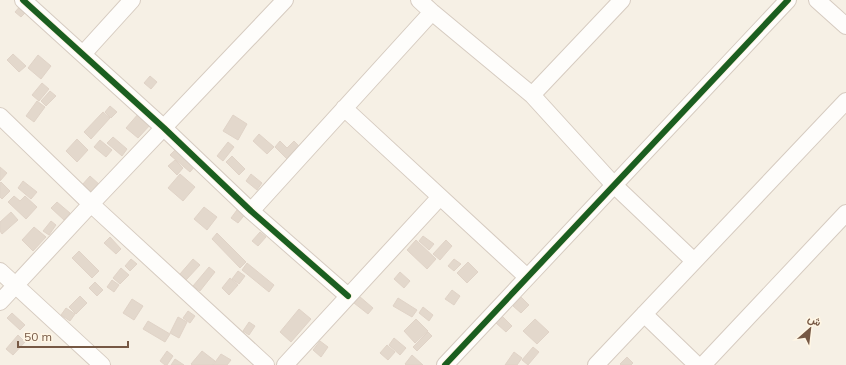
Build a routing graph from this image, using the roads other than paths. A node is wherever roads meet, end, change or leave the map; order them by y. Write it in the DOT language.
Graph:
graph roads {
  1 [pos="23,0"];
  2 [pos="132,0"];
  3 [pos="285,0"];
  4 [pos="419,0"];
  5 [pos="622,0"];
  6 [pos="788,0"];
  7 [pos="817,0"];
  8 [pos="432,12"];
  9 [pos="846,26"];
  10 [pos="83,54"];
  11 [pos="532,95"];
  12 [pos="846,101"];
  13 [pos="344,108"];
  14 [pos="0,116"];
  15 [pos="164,128"];
  16 [pos="614,185"];
  17 [pos="440,197"];
  18 [pos="91,204"];
  19 [pos="251,210"];
  20 [pos="845,216"];
  21 [pos="694,261"];
  22 [pos="0,271"];
  23 [pos="527,277"];
  24 [pos="16,286"];
  25 [pos="348,296"];
  26 [pos="0,302"];
  27 [pos="644,314"];
  28 [pos="100,364"];
  29 [pos="266,365"];
  30 [pos="284,365"];
  31 [pos="445,365"];
  32 [pos="596,365"];
  33 [pos="697,365"];
  34 [pos="703,365"];
  1 -- 10 [label="street"];
  2 -- 10 [label="street"];
  3 -- 15 [label="street"];
  4 -- 8 [label="street"];
  5 -- 11 [label="street"];
  6 -- 16 [label="street"];
  7 -- 9 [label="street"];
  8 -- 11 [label="street"];
  8 -- 13 [label="street"];
  10 -- 15 [label="street"];
  11 -- 16 [label="street"];
  12 -- 21 [label="street"];
  13 -- 17 [label="street"];
  13 -- 19 [label="street"];
  14 -- 18 [label="street"];
  15 -- 18 [label="street"];
  15 -- 19 [label="street"];
  16 -- 21 [label="street"];
  16 -- 23 [label="street"];
  17 -- 23 [label="street"];
  17 -- 25 [label="street"];
  18 -- 24 [label="street"];
  18 -- 29 [label="street"];
  19 -- 25 [label="street"];
  20 -- 34 [label="street"];
  21 -- 27 [label="street"];
  22 -- 24 [label="street"];
  23 -- 31 [label="street"];
  24 -- 26 [label="street"];
  24 -- 28 [label="street"];
  25 -- 30 [label="street"];
  27 -- 32 [label="street"];
  27 -- 33 [label="street"];
}
